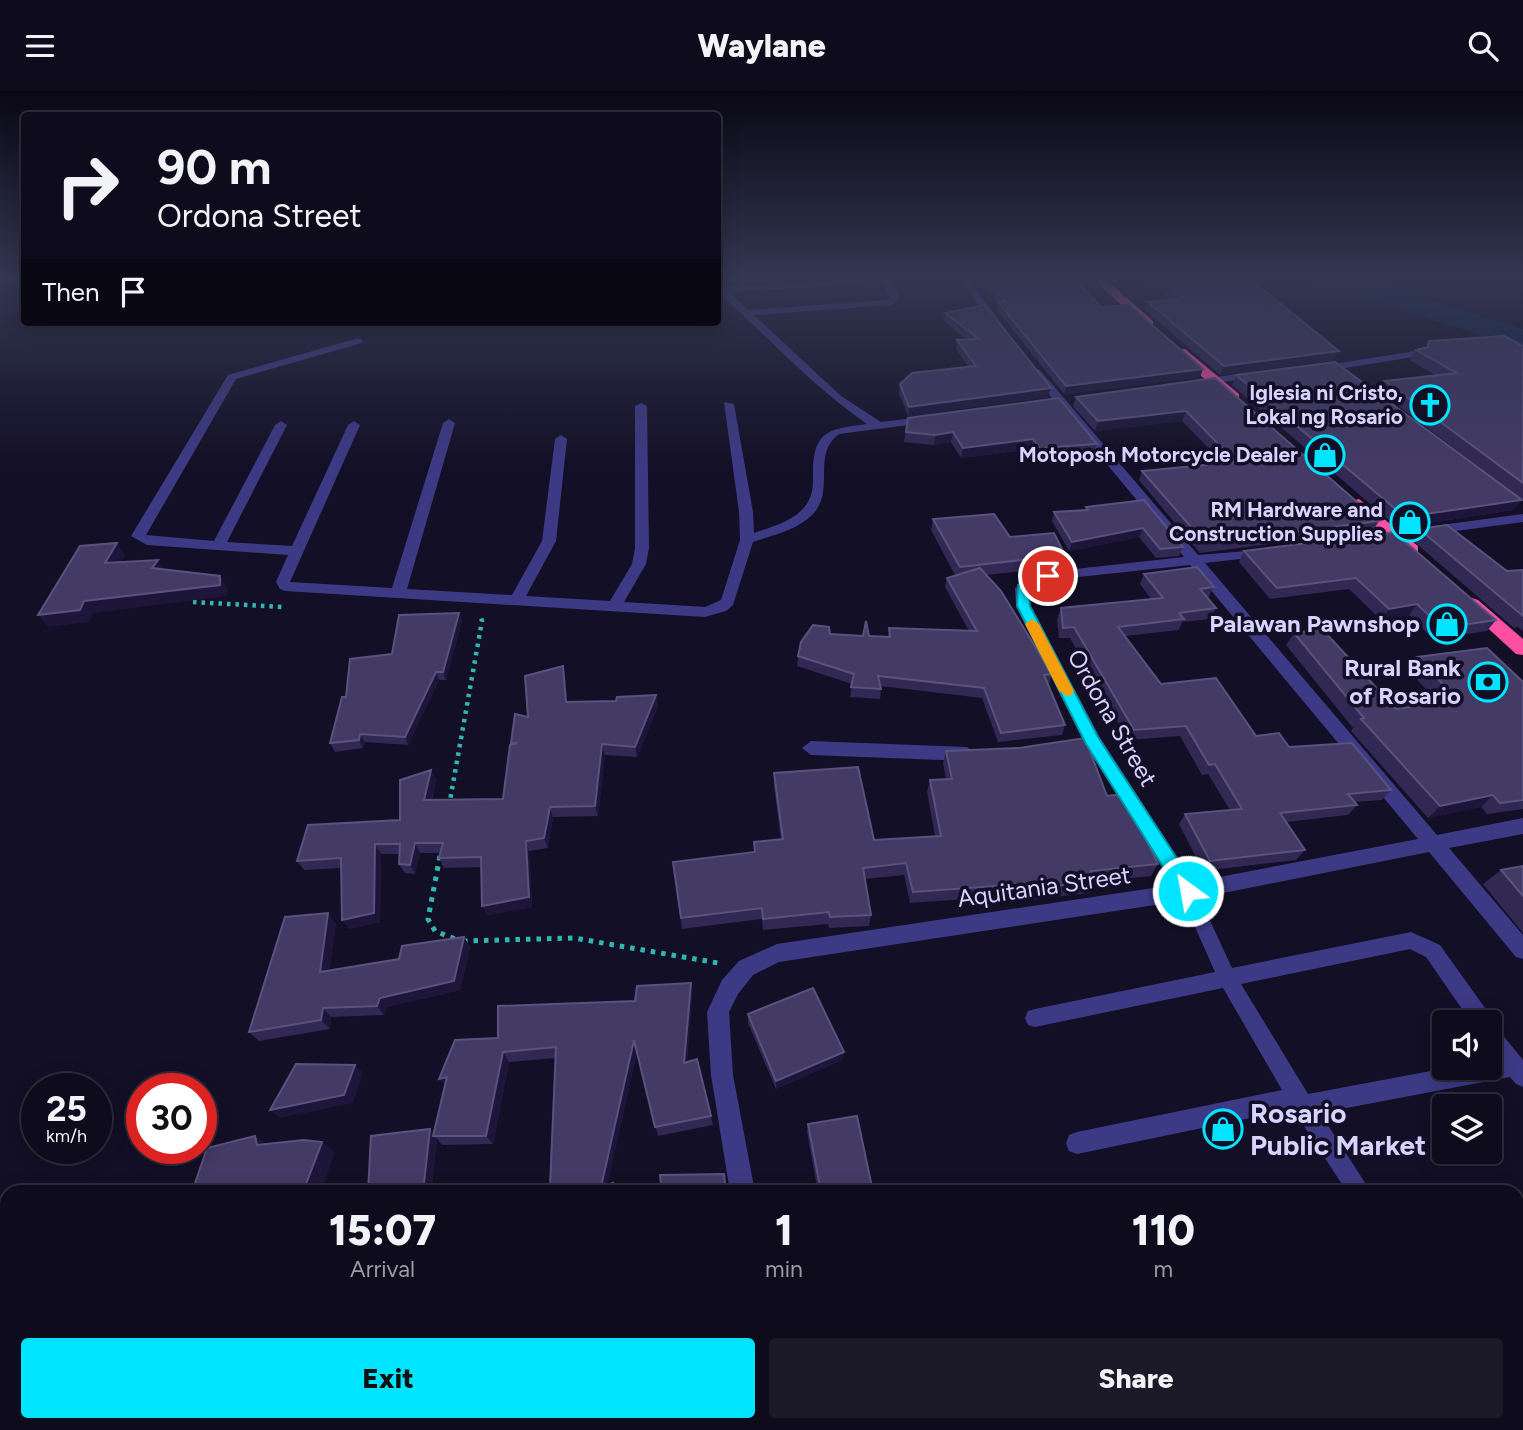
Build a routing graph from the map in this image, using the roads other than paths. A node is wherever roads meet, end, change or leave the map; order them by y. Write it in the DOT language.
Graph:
graph roads {
  1 [pos="773,340"];
  2 [pos="1169,340"];
  3 [pos="358,341"];
  4 [pos="1416,354"];
  5 [pos="1027,361"];
  6 [pos="1335,367"];
  7 [pos="1308,370"];
  8 [pos="1267,374"];
  9 [pos="1346,376"];
  10 [pos="1214,380"];
  11 [pos="1188,384"];
  12 [pos="728,404"];
  13 [pos="641,406"];
  14 [pos="1244,406"];
  15 [pos="944,417"];
  16 [pos="449,423"];
  17 [pos="281,425"];
  18 [pos="354,425"];
  19 [pos="879,426"];
  20 [pos="561,439"];
  21 [pos="1345,492"];
  22 [pos="1512,502"];
  23 [pos="1523,510"];
  24 [pos="1523,518"];
  25 [pos="1396,535"];
  26 [pos="1369,539"];
  27 [pos="747,540"];
  28 [pos="219,545"];
  29 [pos="299,551"];
  30 [pos="1276,551"];
  31 [pos="1196,561"];
  32 [pos="1424,561"];
  33 [pos="398,593"];
  34 [pos="1461,595"];
  35 [pos="517,600"];
  36 [pos="614,607"];
  37 [pos="1523,649"];
  38 [pos="811,748"];
  39 [pos="990,753"];
  40 [pos="1523,826"];
  41 [pos="1432,842"];
  42 [pos="1188,891"];
  43 [pos="1523,950"];
  44 [pos="1226,976"];
  45 [pos="1475,1010"];
  46 [pos="1035,1018"];
  47 [pos="1502,1049"];
  48 [pos="1518,1072"];
  49 [pos="1301,1102"];
  50 [pos="1077,1143"];
  51 [pos="742,1185"];
  52 [pos="1355,1185"];
  1 -- 19 [label="street"];
  2 -- 10 [label="highway"];
  3 -- 28 [label="street"];
  4 -- 6 [label="street"];
  5 -- 31 [label="street"];
  6 -- 7 [label="street"];
  6 -- 9 [label="street"];
  8 -- 10 [label="street"];
  10 -- 11 [label="street"];
  10 -- 14 [label="highway"];
  12 -- 27 [label="street"];
  13 -- 36 [label="street"];
  15 -- 19 [label="street"];
  16 -- 33 [label="street"];
  17 -- 28 [label="street"];
  18 -- 29 [label="street"];
  19 -- 27 [label="street"];
  20 -- 35 [label="street"];
  21 -- 25 [label="highway"];
  22 -- 23 [label="street"];
  24 -- 25 [label="street"];
  25 -- 26 [label="street"];
  25 -- 32 [label="highway"];
  27 -- 36 [label="street"];
  28 -- 29 [label="street"];
  29 -- 33 [label="street"];
  30 -- 31 [label="street"];
  31 -- 41 [label="street"];
  31 -- 42 [label="street, Ordona Street"];
  33 -- 35 [label="street"];
  34 -- 37 [label="highway"];
  35 -- 36 [label="street"];
  38 -- 39 [label="street"];
  40 -- 41 [label="street, Aquitania Street"];
  41 -- 42 [label="street, Aquitania Street"];
  41 -- 43 [label="street"];
  42 -- 44 [label="lane"];
  42 -- 51 [label="street, Aquitania Street"];
  44 -- 45 [label="lane"];
  44 -- 46 [label="lane"];
  44 -- 49 [label="lane"];
  47 -- 48 [label="lane"];
  48 -- 49 [label="lane"];
  49 -- 50 [label="lane"];
  49 -- 52 [label="lane"];
}
